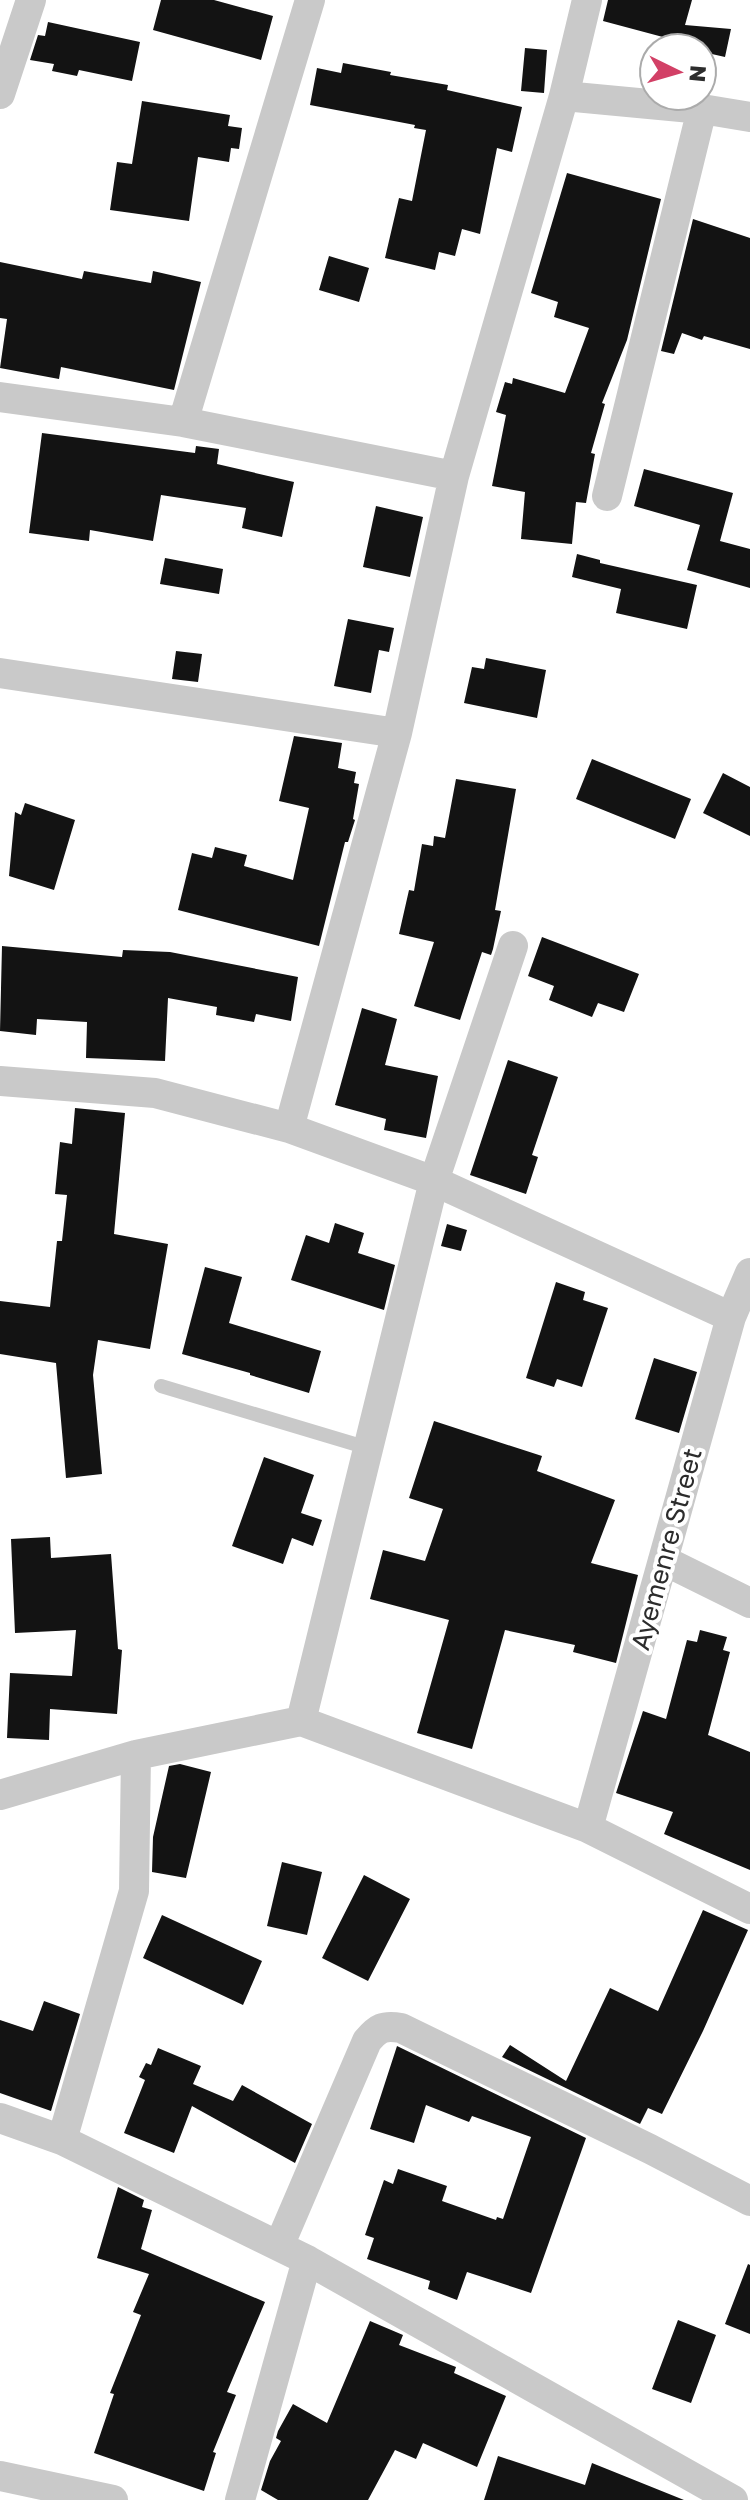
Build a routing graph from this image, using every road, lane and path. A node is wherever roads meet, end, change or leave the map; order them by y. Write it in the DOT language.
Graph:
graph roads {
  1 [pos="31,0"];
  2 [pos="310,0"];
  3 [pos="587,0"];
  4 [pos="0,94"];
  5 [pos="564,96"];
  6 [pos="638,103"];
  7 [pos="701,112"];
  8 [pos="718,112"];
  9 [pos="750,117"];
  10 [pos="0,397"];
  11 [pos="183,422"];
  12 [pos="454,476"];
  13 [pos="607,496"];
  14 [pos="0,673"];
  15 [pos="397,733"];
  16 [pos="513,946"];
  17 [pos="0,1081"];
  18 [pos="289,1128"];
  19 [pos="434,1181"];
  20 [pos="750,1273"];
  21 [pos="731,1317"];
  22 [pos="161,1386"];
  23 [pos="368,1448"];
  24 [pos="663,1560"];
  25 [pos="750,1603"];
  26 [pos="301,1721"];
  27 [pos="136,1755"];
  28 [pos="0,1795"];
  29 [pos="588,1828"];
  30 [pos="750,1909"];
  31 [pos="0,2118"];
  32 [pos="62,2140"];
  33 [pos="750,2201"];
  34 [pos="279,2246"];
  35 [pos="307,2260"];
  36 [pos="0,2476"];
  37 [pos="113,2500"];
  38 [pos="240,2500"];
  39 [pos="733,2500"];
  1 -- 4 [label="street"];
  2 -- 11 [label="street"];
  3 -- 5 [label="street"];
  5 -- 6 [label="street"];
  5 -- 12 [label="street"];
  7 -- 13 [label="street"];
  8 -- 9 [label="street"];
  10 -- 11 [label="street"];
  11 -- 12 [label="street"];
  12 -- 15 [label="street"];
  14 -- 15 [label="street"];
  15 -- 18 [label="street"];
  16 -- 19 [label="street"];
  17 -- 18 [label="street"];
  18 -- 19 [label="street"];
  19 -- 21 [label="street"];
  19 -- 23 [label="street"];
  20 -- 21 [label="street, Ayemenre Street"];
  21 -- 24 [label="street, Ayemenre Street"];
  22 -- 23 [label="lane"];
  23 -- 26 [label="street"];
  24 -- 25 [label="street"];
  24 -- 29 [label="street, Ayemenre Street"];
  26 -- 27 [label="street"];
  26 -- 29 [label="street"];
  27 -- 28 [label="street"];
  27 -- 32 [label="street"];
  29 -- 30 [label="street"];
  31 -- 32 [label="street"];
  32 -- 34 [label="street"];
  33 -- 34 [label="street"];
  34 -- 35 [label="street"];
  35 -- 38 [label="street"];
  35 -- 39 [label="street"];
  36 -- 37 [label="street"];
}
